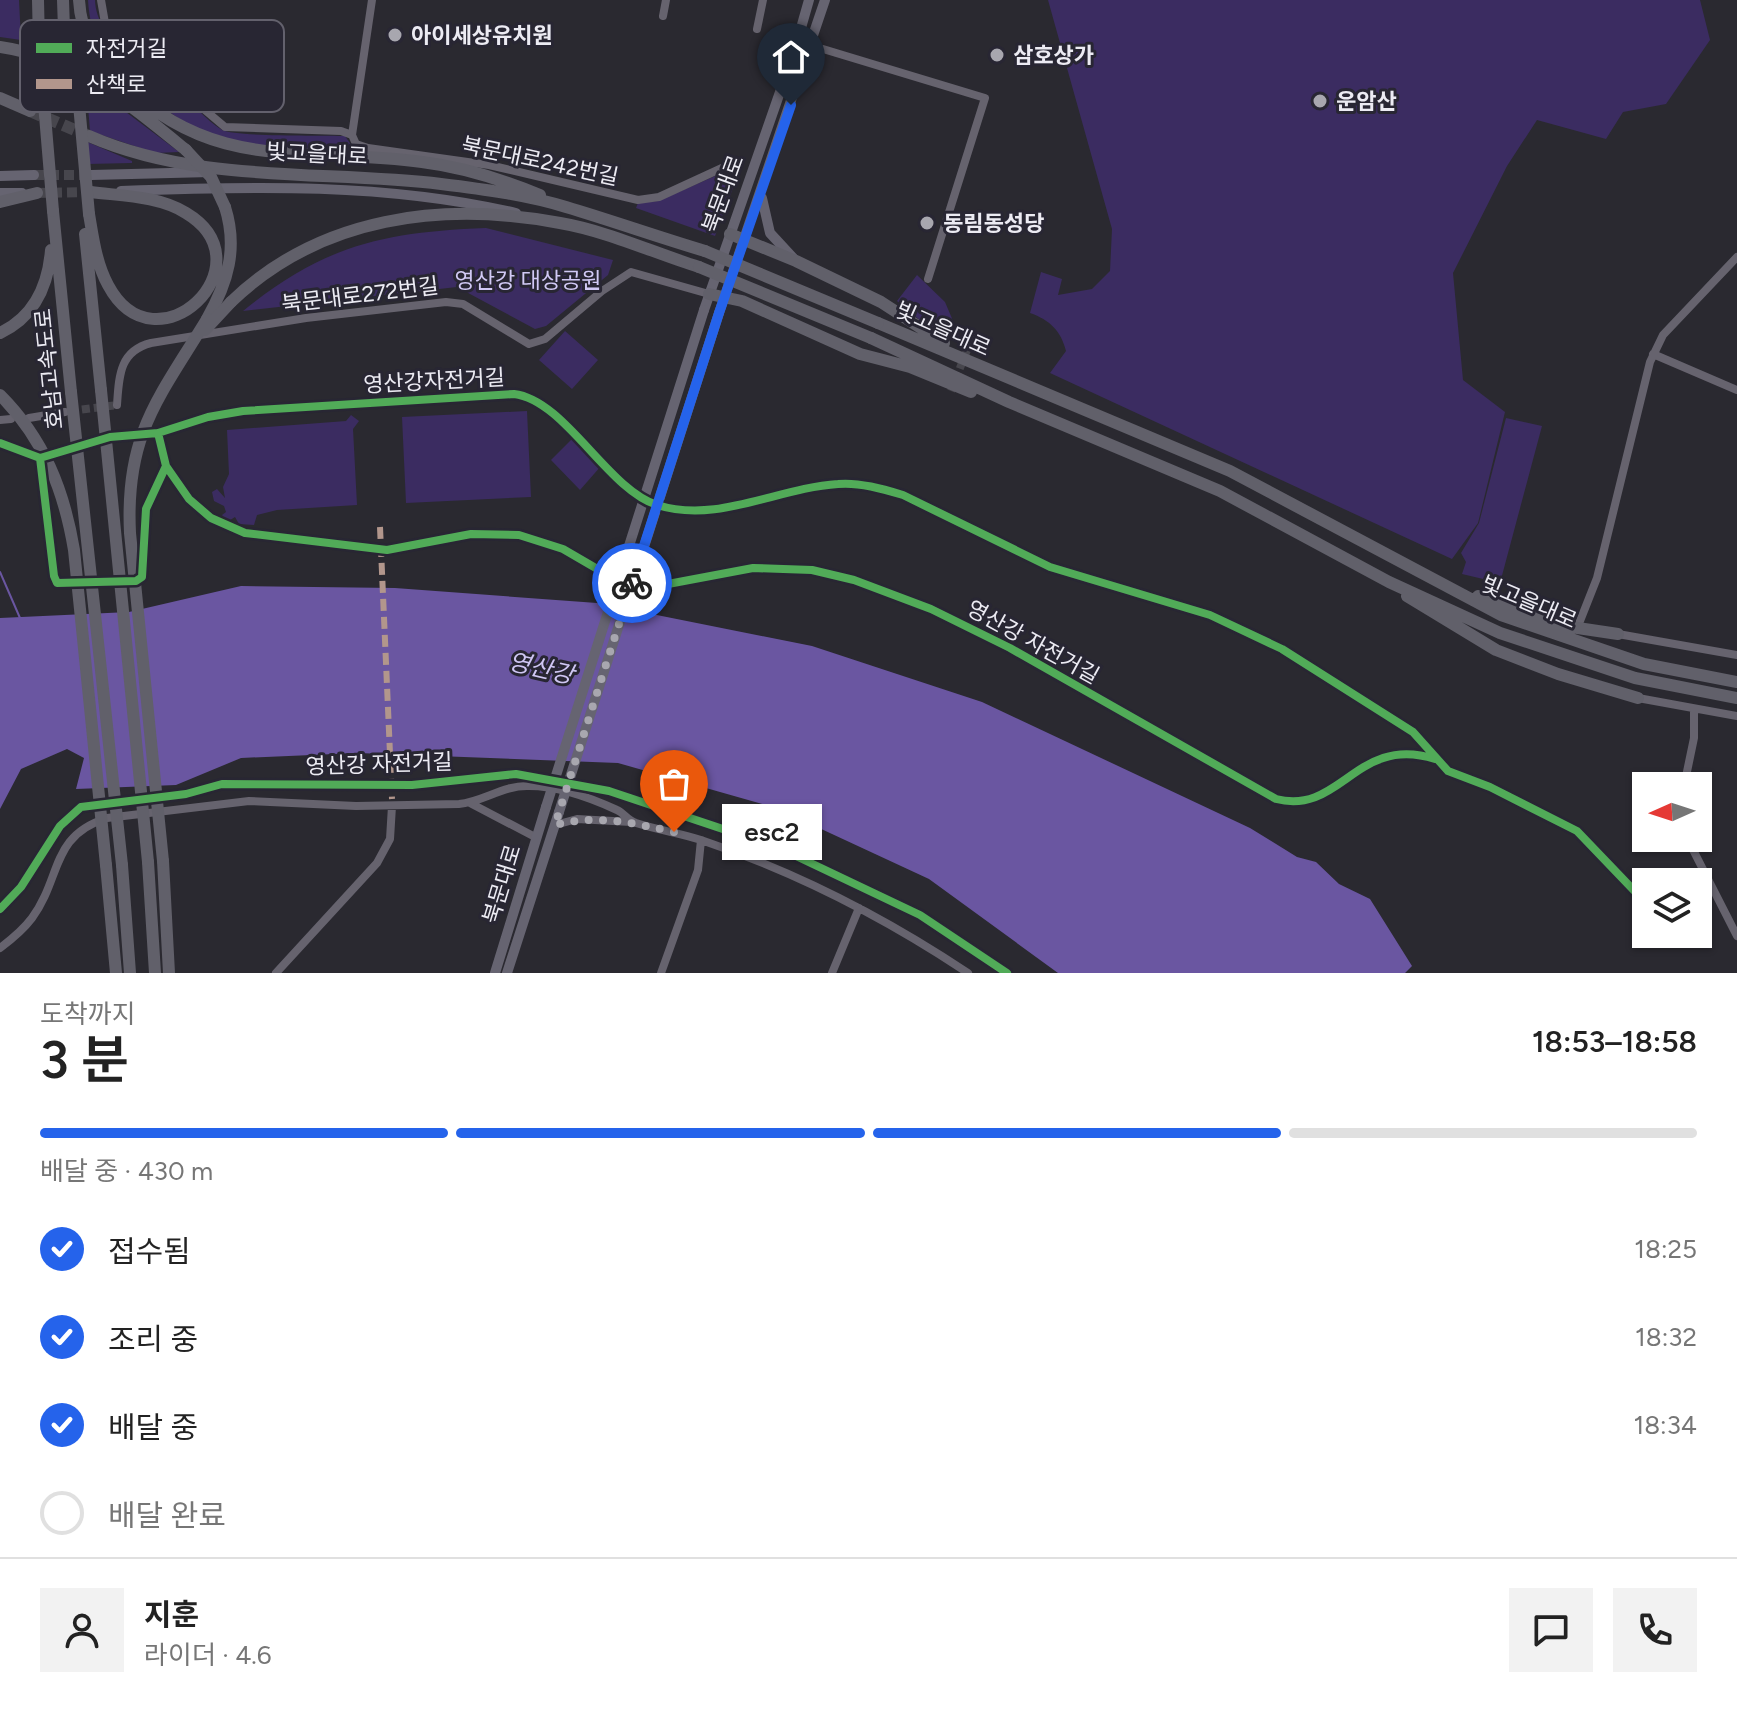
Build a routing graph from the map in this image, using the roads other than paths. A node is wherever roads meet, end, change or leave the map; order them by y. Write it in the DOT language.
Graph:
graph roads {
  1 [pos="38,0"];
  2 [pos="63,0"];
  3 [pos="70,0"];
  4 [pos="79,0"];
  5 [pos="101,0"];
  6 [pos="372,0"];
  7 [pos="666,0"];
  8 [pos="763,0"];
  9 [pos="809,0"];
  10 [pos="825,0"];
  11 [pos="663,16"];
  12 [pos="38,20"];
  13 [pos="67,20"];
  14 [pos="69,20"];
  15 [pos="82,20"];
  16 [pos="104,20"];
  17 [pos="757,29"];
  18 [pos="0,47"];
  19 [pos="795,49"];
  20 [pos="20,51"];
  21 [pos="808,55"];
  22 [pos="0,98"];
  23 [pos="20,107"];
  24 [pos="45,112"];
  25 [pos="76,112"];
  26 [pos="135,112"];
  27 [pos="160,112"];
  28 [pos="207,112"];
  29 [pos="352,135"];
  30 [pos="89,136"];
  31 [pos="722,168"];
  32 [pos="245,171"];
  33 [pos="34,175"];
  34 [pos="91,175"];
  35 [pos="0,176"];
  36 [pos="762,190"];
  37 [pos="91,192"];
  38 [pos="0,193"];
  39 [pos="37,193"];
  40 [pos="0,202"];
  41 [pos="565,206"];
  42 [pos="53,211"];
  43 [pos="86,212"];
  44 [pos="562,223"];
  45 [pos="730,234"];
  46 [pos="745,240"];
  47 [pos="1737,257"];
  48 [pos="796,261"];
  49 [pos="928,279"];
  50 [pos="709,294"];
  51 [pos="726,298"];
  52 [pos="0,333"];
  53 [pos="192,344"];
  54 [pos="1653,354"];
  55 [pos="1017,384"];
  56 [pos="1737,390"];
  57 [pos="0,395"];
  58 [pos="1009,402"];
  59 [pos="117,405"];
  60 [pos="65,412"];
  61 [pos="29,418"];
  62 [pos="11,419"];
  63 [pos="0,420"];
  64 [pos="1389,582"];
  65 [pos="1439,583"];
  66 [pos="1580,621"];
  67 [pos="1618,634"];
  68 [pos="1737,655"];
  69 [pos="1737,682"];
  70 [pos="1638,698"];
  71 [pos="1737,698"];
  72 [pos="1694,710"];
  73 [pos="1737,716"];
  74 [pos="1687,772"];
  75 [pos="470,803"];
  76 [pos="392,806"];
  77 [pos="632,822"];
  78 [pos="555,825"];
  79 [pos="537,838"];
  80 [pos="701,840"];
  81 [pos="1694,852"];
  82 [pos="859,908"];
  83 [pos="1737,936"];
  84 [pos="0,948"];
  85 [pos="116,973"];
  86 [pos="130,973"];
  87 [pos="155,973"];
  88 [pos="169,973"];
  89 [pos="276,973"];
  90 [pos="495,973"];
  91 [pos="507,973"];
  92 [pos="661,973"];
  93 [pos="832,973"];
  94 [pos="968,973"];
  1 -- 12 [label="highway, 호남고속도로, bridge"];
  2 -- 13 [label="highway"];
  3 -- 14 [label="highway"];
  4 -- 15 [label="highway"];
  5 -- 16 [label="street, 북문대로242번길"];
  6 -- 29 [label="street"];
  7 -- 11 [label="street"];
  8 -- 17 [label="street"];
  9 -- 19 [label="main road, 북문대로"];
  10 -- 21 [label="main road, 북문대로"];
  18 -- 20 [label="highway, bridge"];
  19 -- 21 [label="street"];
  19 -- 45 [label="main road, 북문대로"];
  21 -- 36 [label="main road, 북문대로"];
  21 -- 49 [label="street"];
  22 -- 23 [label="highway"];
  24 -- 42 [label="highway, 호남고속도로, bridge"];
  25 -- 43 [label="highway, bridge"];
  26 -- 53 [label="highway, bridge"];
  27 -- 41 [label="highway"];
  28 -- 29 [label="street, 북문대로242번길"];
  29 -- 31 [label="street, 북문대로242번길"];
  30 -- 32 [label="highway"];
  32 -- 34 [label="main road, 빛고을대로"];
  32 -- 41 [label="highway, 빛고을대로"];
  33 -- 35 [label="main road"];
  36 -- 46 [label="main road, 북문대로"];
  36 -- 48 [label="main road"];
  37 -- 43 [label="highway"];
  37 -- 44 [label="main road, 빛고을대로"];
  38 -- 39 [label="main road"];
  39 -- 40 [label="highway"];
  41 -- 55 [label="highway, 빛고을대로, bridge"];
  42 -- 52 [label="highway"];
  42 -- 86 [label="highway, 호남고속도로, bridge"];
  43 -- 87 [label="highway, bridge"];
  44 -- 53 [label="highway, bridge"];
  44 -- 58 [label="highway, 빛고을대로, bridge"];
  45 -- 46 [label="highway"];
  45 -- 50 [label="main road, 북문대로"];
  46 -- 48 [label="highway"];
  46 -- 51 [label="main road, 북문대로"];
  47 -- 54 [label="street"];
  48 -- 55 [label="highway"];
  50 -- 51 [label="highway"];
  50 -- 59 [label="street, 북문대로272번길"];
  50 -- 79 [label="main road, 북문대로, bridge"];
  51 -- 58 [label="highway"];
  51 -- 78 [label="main road, 북문대로, bridge"];
  53 -- 88 [label="highway, bridge"];
  54 -- 56 [label="street"];
  54 -- 66 [label="street"];
  55 -- 65 [label="highway, 빛고을대로"];
  57 -- 85 [label="highway, bridge"];
  58 -- 64 [label="highway, 빛고을대로"];
  60 -- 61 [label="street"];
  62 -- 63 [label="street"];
  64 -- 70 [label="highway"];
  64 -- 71 [label="highway, 빛고을대로"];
  65 -- 67 [label="highway"];
  65 -- 69 [label="highway, 빛고을대로"];
  67 -- 68 [label="street"];
  70 -- 72 [label="street"];
  72 -- 73 [label="street"];
  72 -- 74 [label="street"];
  75 -- 76 [label="street"];
  75 -- 77 [label="street"];
  75 -- 79 [label="street"];
  76 -- 84 [label="street"];
  76 -- 89 [label="street"];
  77 -- 78 [label="street"];
  77 -- 80 [label="street"];
  78 -- 91 [label="main road, 북문대로"];
  79 -- 90 [label="main road, 북문대로"];
  80 -- 82 [label="street"];
  80 -- 92 [label="street"];
  81 -- 83 [label="street"];
  82 -- 93 [label="street"];
  82 -- 94 [label="street"];
}
